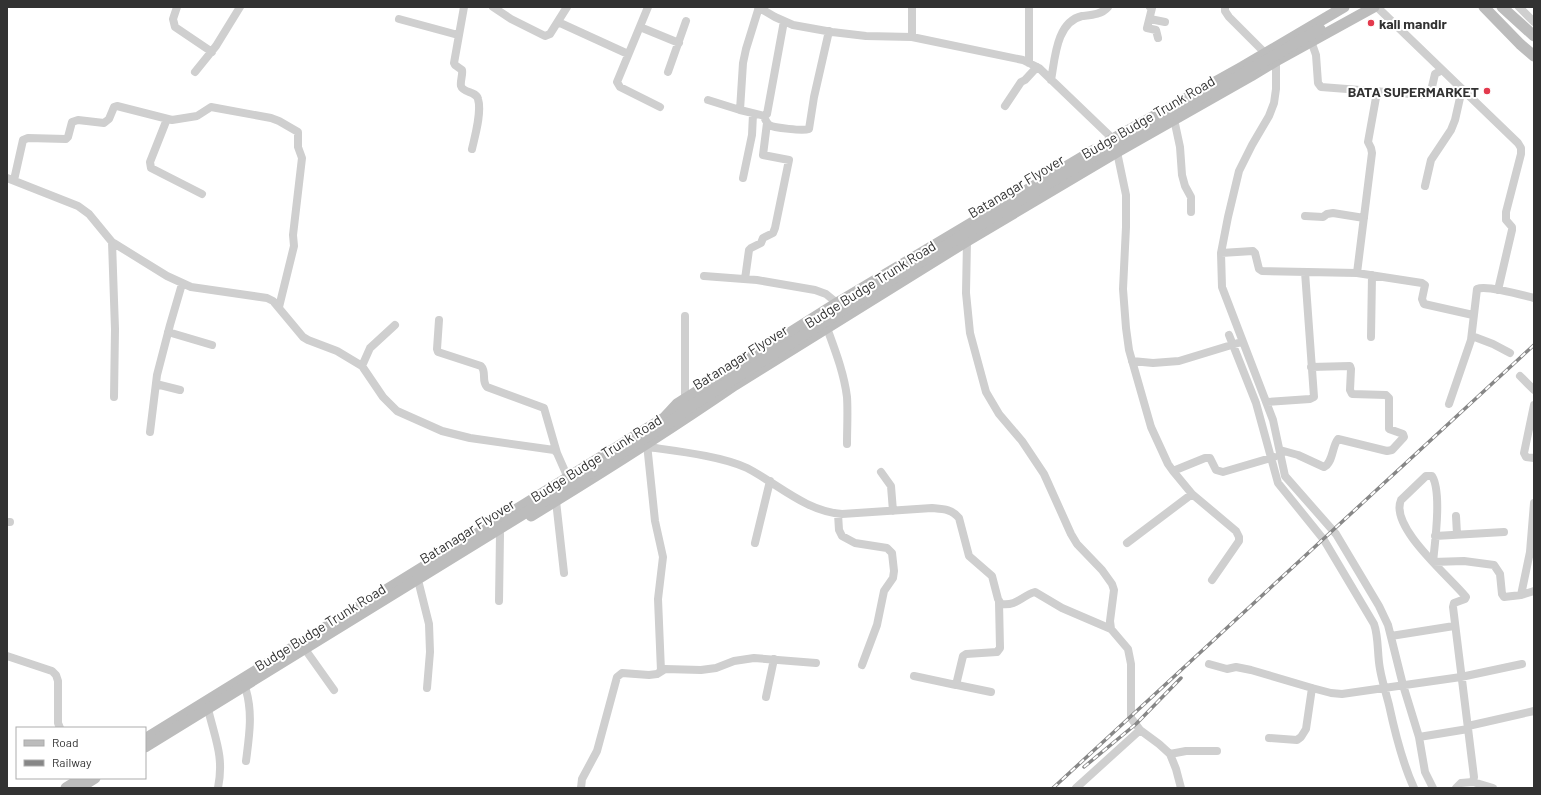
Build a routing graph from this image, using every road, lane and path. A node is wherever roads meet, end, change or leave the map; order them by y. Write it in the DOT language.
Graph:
graph roads {
  1 [pos="177,7"];
  2 [pos="240,7"];
  3 [pos="464,7"];
  4 [pos="492,7"];
  5 [pos="567,7"];
  6 [pos="648,7"];
  7 [pos="912,7"];
  8 [pos="1029,7"];
  9 [pos="1108,7"];
  10 [pos="1150,7"];
  11 [pos="1225,7"];
  12 [pos="1344,7"];
  13 [pos="1360,7"];
  14 [pos="1375,7"];
  15 [pos="1484,7"];
  16 [pos="1502,7"];
  17 [pos="1519,7"];
  18 [pos="762,8"];
  19 [pos="399,19"];
  20 [pos="1150,19"];
  21 [pos="686,21"];
  22 [pos="784,21"];
  23 [pos="558,22"];
  24 [pos="1165,22"];
  25 [pos="1534,22"];
  26 [pos="640,27"];
  27 [pos="830,32"];
  28 [pos="458,35"];
  29 [pos="1534,36"];
  30 [pos="912,37"];
  31 [pos="1158,38"];
  32 [pos="1311,41"];
  33 [pos="679,43"];
  34 [pos="212,52"];
  35 [pos="628,54"];
  36 [pos="1263,54"];
  37 [pos="1534,56"];
  38 [pos="1273,63"];
  39 [pos="1033,65"];
  40 [pos="1442,70"];
  41 [pos="195,72"];
  42 [pos="668,72"];
  43 [pos="1051,80"];
  44 [pos="1462,89"];
  45 [pos="1377,92"];
  46 [pos="708,100"];
  47 [pos="1006,106"];
  48 [pos="660,107"];
  49 [pos="740,110"];
  50 [pos="753,114"];
  51 [pos="167,119"];
  52 [pos="1174,119"];
  53 [pos="765,120"];
  54 [pos="1113,139"];
  55 [pos="472,149"];
  56 [pos="1117,152"];
  57 [pos="744,178"];
  58 [pos="10,179"];
  59 [pos="1425,186"];
  60 [pos="202,194"];
  61 [pos="1191,212"];
  62 [pos="1305,216"];
  63 [pos="1364,218"];
  64 [pos="967,241"];
  65 [pos="112,242"];
  66 [pos="1222,253"];
  67 [pos="1305,272"];
  68 [pos="1357,273"];
  69 [pos="1372,275"];
  70 [pos="704,276"];
  71 [pos="745,279"];
  72 [pos="182,284"];
  73 [pos="1498,290"];
  74 [pos="1534,298"];
  75 [pos="837,303"];
  76 [pos="278,307"];
  77 [pos="1473,315"];
  78 [pos="685,316"];
  79 [pos="439,320"];
  80 [pos="395,324"];
  81 [pos="827,328"];
  82 [pos="168,332"];
  83 [pos="1229,335"];
  84 [pos="1472,336"];
  85 [pos="1371,337"];
  86 [pos="1243,341"];
  87 [pos="212,345"];
  88 [pos="1234,345"];
  89 [pos="1510,353"];
  90 [pos="1132,361"];
  91 [pos="362,366"];
  92 [pos="1311,367"];
  93 [pos="1520,376"];
  94 [pos="156,384"];
  95 [pos="180,390"];
  96 [pos="1534,390"];
  97 [pos="114,397"];
  98 [pos="685,398"];
  99 [pos="1267,402"];
  100 [pos="1449,404"];
  101 [pos="1534,405"];
  102 [pos="150,432"];
  103 [pos="641,433"];
  104 [pos="847,444"];
  105 [pos="648,446"];
  106 [pos="557,453"];
  107 [pos="1276,456"];
  108 [pos="1534,458"];
  109 [pos="1173,471"];
  110 [pos="881,472"];
  111 [pos="568,478"];
  112 [pos="770,481"];
  113 [pos="1192,494"];
  114 [pos="556,501"];
  115 [pos="1534,503"];
  116 [pos="893,511"];
  117 [pos="838,514"];
  118 [pos="1456,516"];
  119 [pos="1504,532"];
  120 [pos="500,534"];
  121 [pos="1457,534"];
  122 [pos="1435,536"];
  123 [pos="755,543"];
  124 [pos="1127,543"];
  125 [pos="1433,562"];
  126 [pos="564,573"];
  127 [pos="1212,580"];
  128 [pos="419,584"];
  129 [pos="1534,591"];
  130 [pos="1521,595"];
  131 [pos="499,601"];
  132 [pos="999,602"];
  133 [pos="1454,626"];
  134 [pos="1111,629"];
  135 [pos="1391,636"];
  136 [pos="307,652"];
  137 [pos="7,656"];
  138 [pos="774,659"];
  139 [pos="816,663"];
  140 [pos="862,664"];
  141 [pos="1209,664"];
  142 [pos="1522,664"];
  143 [pos="661,671"];
  144 [pos="914,676"];
  145 [pos="1461,677"];
  146 [pos="957,685"];
  147 [pos="1394,687"];
  148 [pos="427,688"];
  149 [pos="1312,688"];
  150 [pos="246,690"];
  151 [pos="334,690"];
  152 [pos="991,692"];
  153 [pos="766,697"];
  154 [pos="1534,711"];
  155 [pos="209,713"];
  156 [pos="60,727"];
  157 [pos="1468,727"];
  158 [pos="1140,730"];
  159 [pos="1419,737"];
  160 [pos="146,738"];
  161 [pos="1269,738"];
  162 [pos="146,746"];
  163 [pos="146,751"];
  164 [pos="1217,751"];
  165 [pos="1170,754"];
  166 [pos="246,762"];
  167 [pos="80,779"];
  168 [pos="93,779"];
  169 [pos="102,779"];
  170 [pos="1472,782"];
  171 [pos="66,788"];
  172 [pos="79,788"];
  173 [pos="89,788"];
  174 [pos="218,788"];
  175 [pos="581,788"];
  176 [pos="1076,788"];
  177 [pos="1181,788"];
  178 [pos="1414,788"];
  179 [pos="1433,788"];
  180 [pos="1456,788"];
  181 [pos="1493,788"];
  1 -- 34 [label="street"];
  2 -- 34 [label="street"];
  3 -- 28 [label="street"];
  4 -- 23 [label="street"];
  5 -- 23 [label="street"];
  6 -- 26 [label="street"];
  7 -- 30 [label="street"];
  8 -- 39 [label="street"];
  9 -- 43 [label="street"];
  10 -- 20 [label="street"];
  11 -- 36 [label="street"];
  12 -- 36 [label="street, Budge Budge Trunk Road"];
  13 -- 162 [label="street, Batanagar Flyover, bridge"];
  14 -- 32 [label="street, Budge Budge Trunk Road"];
  14 -- 40 [label="street"];
  15 -- 37 [label="street"];
  16 -- 29 [label="street"];
  17 -- 25 [label="street"];
  18 -- 22 [label="street"];
  18 -- 49 [label="street"];
  19 -- 28 [label="street"];
  20 -- 24 [label="street"];
  20 -- 31 [label="street"];
  21 -- 33 [label="street"];
  22 -- 27 [label="street"];
  22 -- 53 [label="street"];
  23 -- 35 [label="street"];
  26 -- 33 [label="street"];
  26 -- 35 [label="street"];
  27 -- 30 [label="street"];
  27 -- 53 [label="street"];
  28 -- 55 [label="street"];
  30 -- 39 [label="street"];
  32 -- 38 [label="street, Budge Budge Trunk Road"];
  32 -- 45 [label="street"];
  33 -- 42 [label="street"];
  34 -- 41 [label="street"];
  35 -- 48 [label="street"];
  36 -- 54 [label="street, Budge Budge Trunk Road"];
  38 -- 52 [label="street, Budge Budge Trunk Road"];
  38 -- 66 [label="street"];
  39 -- 43 [label="street"];
  39 -- 47 [label="street"];
  40 -- 44 [label="street"];
  40 -- 45 [label="street"];
  43 -- 54 [label="street"];
  44 -- 59 [label="street"];
  44 -- 73 [label="street"];
  45 -- 63 [label="street"];
  46 -- 49 [label="street"];
  49 -- 50 [label="street"];
  50 -- 53 [label="street"];
  50 -- 57 [label="street"];
  51 -- 58 [label="street"];
  51 -- 60 [label="street"];
  51 -- 76 [label="street"];
  52 -- 56 [label="street, Budge Budge Trunk Road"];
  52 -- 61 [label="street"];
  53 -- 71 [label="street"];
  54 -- 56 [label="street"];
  54 -- 75 [label="street, Budge Budge Trunk Road"];
  56 -- 64 [label="street, Budge Budge Trunk Road"];
  56 -- 90 [label="street"];
  58 -- 65 [label="street"];
  62 -- 63 [label="street"];
  63 -- 68 [label="street"];
  64 -- 81 [label="street, Budge Budge Trunk Road"];
  64 -- 134 [label="street"];
  65 -- 72 [label="street"];
  65 -- 97 [label="street"];
  66 -- 67 [label="street"];
  66 -- 86 [label="street"];
  67 -- 68 [label="street"];
  67 -- 92 [label="street"];
  68 -- 69 [label="street"];
  69 -- 77 [label="street"];
  69 -- 85 [label="street"];
  70 -- 71 [label="street"];
  71 -- 75 [label="street"];
  72 -- 76 [label="street"];
  72 -- 82 [label="street"];
  73 -- 74 [label="street"];
  73 -- 77 [label="street"];
  75 -- 98 [label="street, Budge Budge Trunk Road"];
  76 -- 91 [label="street"];
  77 -- 84 [label="street"];
  78 -- 98 [label="street"];
  79 -- 106 [label="street"];
  80 -- 91 [label="street"];
  81 -- 104 [label="street"];
  81 -- 105 [label="street, Budge Budge Trunk Road"];
  82 -- 87 [label="street"];
  82 -- 94 [label="street"];
  83 -- 88 [label="street"];
  84 -- 89 [label="street"];
  84 -- 100 [label="street"];
  86 -- 88 [label="street"];
  86 -- 99 [label="street"];
  88 -- 90 [label="street"];
  88 -- 107 [label="street"];
  90 -- 109 [label="street"];
  91 -- 106 [label="street"];
  92 -- 99 [label="street"];
  92 -- 107 [label="street"];
  93 -- 96 [label="street"];
  94 -- 95 [label="street"];
  94 -- 102 [label="street"];
  98 -- 103 [label="street, Budge Budge Trunk Road"];
  99 -- 107 [label="street"];
  101 -- 108 [label="street"];
  103 -- 105 [label="street"];
  103 -- 111 [label="street, Budge Budge Trunk Road"];
  105 -- 112 [label="street"];
  105 -- 114 [label="street, Budge Budge Trunk Road"];
  105 -- 143 [label="street"];
  106 -- 111 [label="street"];
  107 -- 109 [label="street"];
  107 -- 135 [label="street"];
  107 -- 147 [label="street"];
  109 -- 113 [label="street"];
  110 -- 116 [label="street"];
  111 -- 160 [label="street, Budge Budge Trunk Road"];
  112 -- 117 [label="street"];
  112 -- 123 [label="street"];
  113 -- 124 [label="street"];
  113 -- 127 [label="street"];
  114 -- 120 [label="street, Budge Budge Trunk Road"];
  114 -- 126 [label="street"];
  115 -- 130 [label="street"];
  116 -- 117 [label="street"];
  116 -- 132 [label="street"];
  117 -- 140 [label="street"];
  118 -- 121 [label="street"];
  119 -- 121 [label="street"];
  120 -- 128 [label="street, Budge Budge Trunk Road"];
  120 -- 131 [label="street"];
  121 -- 122 [label="street"];
  122 -- 125 [label="street"];
  122 -- 125 [label="street"];
  125 -- 130 [label="street"];
  125 -- 133 [label="street"];
  128 -- 136 [label="street, Budge Budge Trunk Road"];
  128 -- 148 [label="street"];
  129 -- 130 [label="street"];
  132 -- 134 [label="street"];
  132 -- 146 [label="street"];
  133 -- 135 [label="street"];
  133 -- 145 [label="street"];
  134 -- 158 [label="street"];
  135 -- 147 [label="street"];
  136 -- 150 [label="street, Budge Budge Trunk Road"];
  136 -- 151 [label="street"];
  137 -- 156 [label="street"];
  138 -- 139 [label="street"];
  138 -- 143 [label="street"];
  138 -- 153 [label="street"];
  141 -- 149 [label="street"];
  142 -- 145 [label="street"];
  143 -- 175 [label="street"];
  144 -- 146 [label="street"];
  145 -- 147 [label="street"];
  145 -- 157 [label="street"];
  146 -- 152 [label="street"];
  147 -- 149 [label="street"];
  147 -- 159 [label="street"];
  147 -- 178 [label="street"];
  149 -- 161 [label="street"];
  150 -- 155 [label="street, Budge Budge Trunk Road"];
  150 -- 166 [label="street"];
  154 -- 157 [label="street"];
  155 -- 163 [label="street, Budge Budge Trunk Road"];
  155 -- 174 [label="street"];
  157 -- 159 [label="street"];
  157 -- 170 [label="street"];
  158 -- 165 [label="street"];
  158 -- 176 [label="street"];
  159 -- 179 [label="street"];
  164 -- 165 [label="street"];
  165 -- 177 [label="street"];
  167 -- 171 [label="street"];
  168 -- 172 [label="street"];
  169 -- 173 [label="street"];
  170 -- 180 [label="street"];
  170 -- 181 [label="street"];
}
